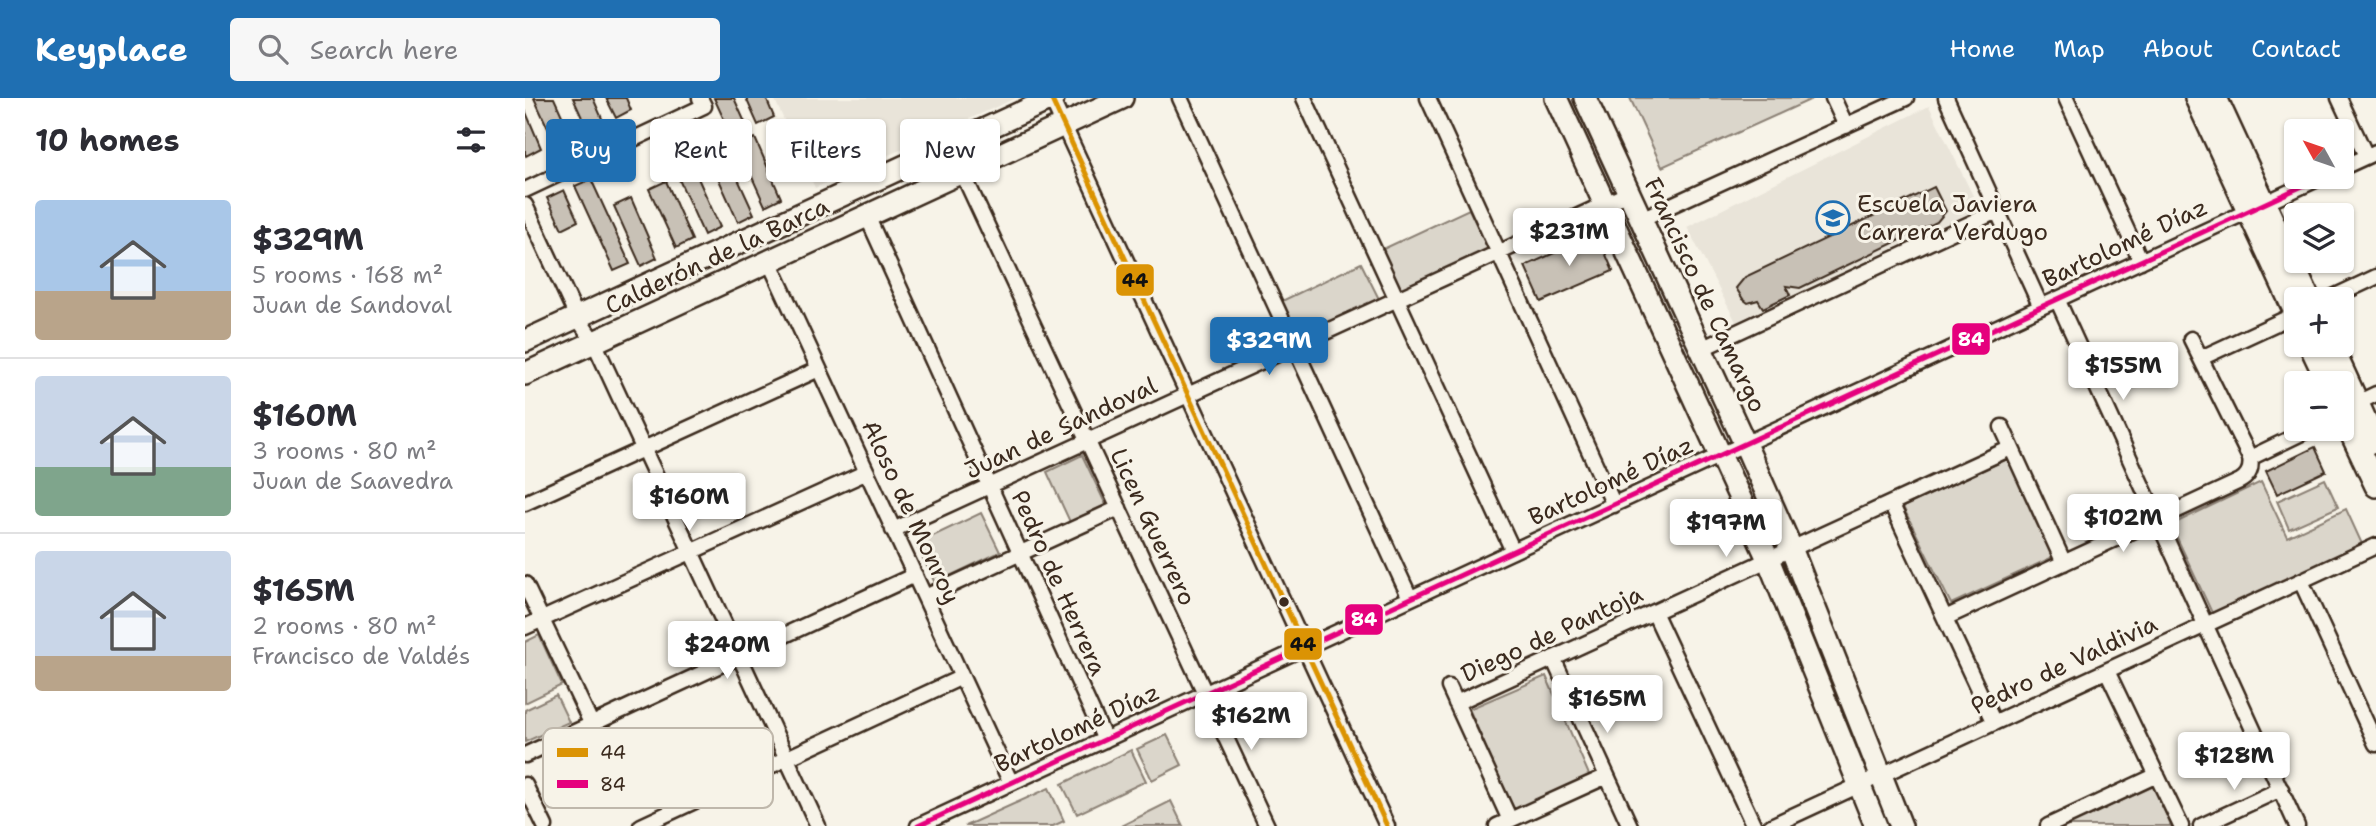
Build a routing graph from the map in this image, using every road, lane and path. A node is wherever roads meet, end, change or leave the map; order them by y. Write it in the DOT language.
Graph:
graph roads {
  1 [pos="700,98"];
  2 [pos="1052,98"];
  3 [pos="1122,98"];
  4 [pos="1180,98"];
  5 [pos="1304,98"];
  6 [pos="1427,98"];
  7 [pos="1556,98"];
  8 [pos="1585,98"];
  9 [pos="1833,98"];
  10 [pos="1906,98"];
  11 [pos="1946,98"];
  12 [pos="2066,98"];
  13 [pos="2196,98"];
  14 [pos="2216,98"];
  15 [pos="2339,98"];
  16 [pos="1063,125"];
  17 [pos="1846,126"];
  18 [pos="1000,154"];
  19 [pos="2371,154"];
  20 [pos="2354,162"];
  21 [pos="940,182"];
  22 [pos="967,182"];
  23 [pos="2296,189"];
  24 [pos="525,190"];
  25 [pos="1629,192"];
  26 [pos="1605,204"];
  27 [pos="525,205"];
  28 [pos="2257,207"];
  29 [pos="1997,211"];
  30 [pos="867,216"];
  31 [pos="1641,219"];
  32 [pos="1498,253"];
  33 [pos="769,261"];
  34 [pos="2141,261"];
  35 [pos="2376,277"];
  36 [pos="2286,287"];
  37 [pos="2302,287"];
  38 [pos="2354,287"];
  39 [pos="1397,299"];
  40 [pos="2057,299"];
  41 [pos="2041,307"];
  42 [pos="577,317"];
  43 [pos="2284,320"];
  44 [pos="2192,339"];
  45 [pos="525,341"];
  46 [pos="594,342"];
  47 [pos="1294,346"];
  48 [pos="1701,349"];
  49 [pos="2201,358"];
  50 [pos="819,369"];
  51 [pos="525,374"];
  52 [pos="1188,395"];
  53 [pos="2354,410"];
  54 [pos="2354,414"];
  55 [pos="2002,427"];
  56 [pos="1088,441"];
  57 [pos="2285,441"];
  58 [pos="1745,443"];
  59 [pos="2376,443"];
  60 [pos="2011,448"];
  61 [pos="644,449"];
  62 [pos="1722,454"];
  63 [pos="2250,458"];
  64 [pos="867,472"];
  65 [pos="989,486"];
  66 [pos="2376,486"];
  67 [pos="525,503"];
  68 [pos="1891,503"];
  69 [pos="1614,505"];
  70 [pos="1119,508"];
  71 [pos="2157,519"];
  72 [pos="894,530"];
  73 [pos="2376,546"];
  74 [pos="1791,548"];
  75 [pos="1513,551"];
  76 [pos="691,552"];
  77 [pos="1020,553"];
  78 [pos="1768,559"];
  79 [pos="2064,563"];
  80 [pos="915,575"];
  81 [pos="2301,581"];
  82 [pos="525,584"];
  83 [pos="925,597"];
  84 [pos="1411,598"];
  85 [pos="1654,612"];
  86 [pos="1945,618"];
  87 [pos="541,619"];
  88 [pos="2206,625"];
  89 [pos="525,627"];
  90 [pos="1304,648"];
  91 [pos="739,656"];
  92 [pos="1553,659"];
  93 [pos="2107,671"];
  94 [pos="962,677"];
  95 [pos="1449,687"];
  96 [pos="1204,694"];
  97 [pos="1456,703"];
  98 [pos="1994,723"];
  99 [pos="591,724"];
  100 [pos="582,728"];
  101 [pos="773,728"];
  102 [pos="773,729"];
  103 [pos="1105,740"];
  104 [pos="2376,744"];
  105 [pos="543,747"];
  106 [pos="525,755"];
  107 [pos="787,759"];
  108 [pos="773,765"];
  109 [pos="1880,775"];
  110 [pos="2157,775"];
  111 [pos="1607,776"];
  112 [pos="1011,783"];
  113 [pos="525,785"];
  114 [pos="1859,785"];
  115 [pos="2281,789"];
  116 [pos="680,808"];
  117 [pos="1504,823"];
  118 [pos="545,826"];
  119 [pos="641,826"];
  120 [pos="818,826"];
  121 [pos="918,826"];
  122 [pos="1266,826"];
  123 [pos="1387,826"];
  124 [pos="1630,826"];
  125 [pos="1754,826"];
  126 [pos="1771,826"];
  127 [pos="1876,826"];
  128 [pos="1901,826"];
  129 [pos="2048,826"];
  130 [pos="2181,826"];
  131 [pos="2201,826"];
  132 [pos="2297,826"];
  1 -- 24 [label="street"];
  2 -- 16 [label="street"];
  2 -- 42 [label="street, Calderón de la Barca"];
  3 -- 16 [label="street, Calderón de la Barca"];
  4 -- 47 [label="street"];
  5 -- 39 [label="street"];
  6 -- 32 [label="street"];
  7 -- 26 [label="street"];
  8 -- 25 [label="street, Francisco de Camargo"];
  9 -- 17 [label="street"];
  10 -- 17 [label="street"];
  11 -- 29 [label="street"];
  12 -- 34 [label="street"];
  13 -- 28 [label="street"];
  14 -- 28 [label="street"];
  15 -- 19 [label="street"];
  16 -- 18 [label="street, Calderón de la Barca"];
  16 -- 52 [label="street"];
  17 -- 31 [label="street"];
  19 -- 20 [label="street"];
  21 -- 30 [label="street, Calderón de la Barca"];
  22 -- 56 [label="street, Licen Guerrero"];
  23 -- 28 [label="street, Bartolomé Díaz"];
  25 -- 26 [label="street, Juan de Sandoval"];
  25 -- 31 [label="street, Francisco de Camargo"];
  26 -- 32 [label="street, Juan de Sandoval"];
  26 -- 62 [label="street"];
  27 -- 42 [label="street"];
  28 -- 34 [label="street, Bartolomé Díaz"];
  28 -- 36 [label="street"];
  28 -- 37 [label="street"];
  29 -- 41 [label="street"];
  29 -- 48 [label="street"];
  30 -- 33 [label="street, Calderón de la Barca"];
  30 -- 65 [label="street, Pedro de Herrera"];
  31 -- 48 [label="street, Francisco de Camargo"];
  32 -- 39 [label="street, Juan de Sandoval"];
  32 -- 69 [label="street"];
  33 -- 46 [label="street, Calderón de la Barca"];
  33 -- 50 [label="street, Aloso de Monroy"];
  34 -- 40 [label="street, Bartolomé Díaz"];
  35 -- 38 [label="street"];
  39 -- 47 [label="street, Juan de Sandoval"];
  39 -- 75 [label="street"];
  40 -- 41 [label="street, Bartolomé Díaz"];
  40 -- 71 [label="street"];
  41 -- 58 [label="street, Bartolomé Díaz"];
  42 -- 45 [label="street, Calderón de la Barca"];
  42 -- 46 [label="street"];
  43 -- 49 [label="street"];
  44 -- 49 [label="street"];
  46 -- 51 [label="street, Calderón de la Barca"];
  46 -- 61 [label="street"];
  47 -- 52 [label="street, Juan de Sandoval"];
  47 -- 84 [label="street"];
  48 -- 58 [label="street, Francisco de Camargo"];
  49 -- 63 [label="street"];
  50 -- 61 [label="street"];
  50 -- 64 [label="street, Aloso de Monroy"];
  52 -- 56 [label="street, Juan de Sandoval"];
  52 -- 90 [label="street"];
  53 -- 59 [label="street"];
  54 -- 66 [label="street"];
  55 -- 60 [label="street"];
  56 -- 65 [label="street, Juan de Sandoval"];
  56 -- 70 [label="street, Licen Guerrero"];
  57 -- 63 [label="street"];
  58 -- 62 [label="street, Bartolomé Díaz"];
  58 -- 74 [label="street, Francisco de Camargo"];
  60 -- 68 [label="street, Diego de Pantoja"];
  60 -- 79 [label="street"];
  61 -- 67 [label="street"];
  61 -- 76 [label="street"];
  62 -- 69 [label="street, Bartolomé Díaz"];
  62 -- 78 [label="street"];
  63 -- 71 [label="street"];
  64 -- 72 [label="street, Aloso de Monroy"];
  64 -- 76 [label="street"];
  65 -- 72 [label="street, Juan de Sandoval"];
  65 -- 77 [label="street, Pedro de Herrera"];
  68 -- 74 [label="street, Diego de Pantoja"];
  68 -- 86 [label="street"];
  69 -- 75 [label="street, Bartolomé Díaz"];
  70 -- 77 [label="street"];
  70 -- 96 [label="street, Licen Guerrero"];
  71 -- 79 [label="street"];
  71 -- 88 [label="street"];
  72 -- 80 [label="street, Aloso de Monroy"];
  73 -- 81 [label="street, Pedro de Valdivia"];
  74 -- 78 [label="street, Diego de Pantoja"];
  74 -- 109 [label="street, Francisco de Camargo"];
  75 -- 84 [label="street, Bartolomé Díaz"];
  76 -- 87 [label="street"];
  76 -- 91 [label="street"];
  77 -- 83 [label="street"];
  77 -- 103 [label="street, Pedro de Herrera"];
  78 -- 85 [label="street, Diego de Pantoja"];
  78 -- 114 [label="street"];
  79 -- 86 [label="street"];
  80 -- 83 [label="street, Aloso de Monroy"];
  80 -- 91 [label="street"];
  81 -- 88 [label="street, Pedro de Valdivia"];
  81 -- 104 [label="street"];
  82 -- 87 [label="street"];
  83 -- 94 [label="street, Aloso de Monroy"];
  84 -- 90 [label="street, Bartolomé Díaz"];
  85 -- 92 [label="street, Diego de Pantoja"];
  85 -- 125 [label="street"];
  86 -- 98 [label="street"];
  87 -- 89 [label="street"];
  87 -- 99 [label="street"];
  88 -- 93 [label="street, Pedro de Valdivia"];
  88 -- 115 [label="street"];
  90 -- 96 [label="street, Bartolomé Díaz"];
  90 -- 123 [label="street"];
  91 -- 99 [label="street"];
  91 -- 101 [label="street"];
  92 -- 97 [label="street, Diego de Pantoja"];
  92 -- 111 [label="street"];
  93 -- 98 [label="street, Pedro de Valdivia"];
  93 -- 110 [label="street"];
  94 -- 107 [label="street"];
  94 -- 112 [label="street, Aloso de Monroy"];
  95 -- 97 [label="street, Diego de Pantoja"];
  96 -- 103 [label="street, Bartolomé Díaz"];
  96 -- 122 [label="street, Licen Guerrero"];
  97 -- 117 [label="street, Diego de Pantoja"];
  98 -- 109 [label="street, Pedro de Valdivia"];
  99 -- 100 [label="street"];
  102 -- 107 [label="street"];
  103 -- 112 [label="street, Bartolomé Díaz"];
  105 -- 106 [label="street"];
  107 -- 108 [label="street"];
  107 -- 120 [label="street"];
  109 -- 114 [label="street, Pedro de Valdivia"];
  109 -- 128 [label="street, Francisco de Camargo"];
  110 -- 129 [label="street"];
  110 -- 130 [label="street"];
  111 -- 117 [label="street"];
  111 -- 124 [label="street"];
  112 -- 121 [label="street, Bartolomé Díaz"];
  113 -- 118 [label="street"];
  114 -- 126 [label="street, Pedro de Valdivia"];
  114 -- 127 [label="street"];
  115 -- 131 [label="street"];
  115 -- 132 [label="street"];
  116 -- 119 [label="street"];
}
